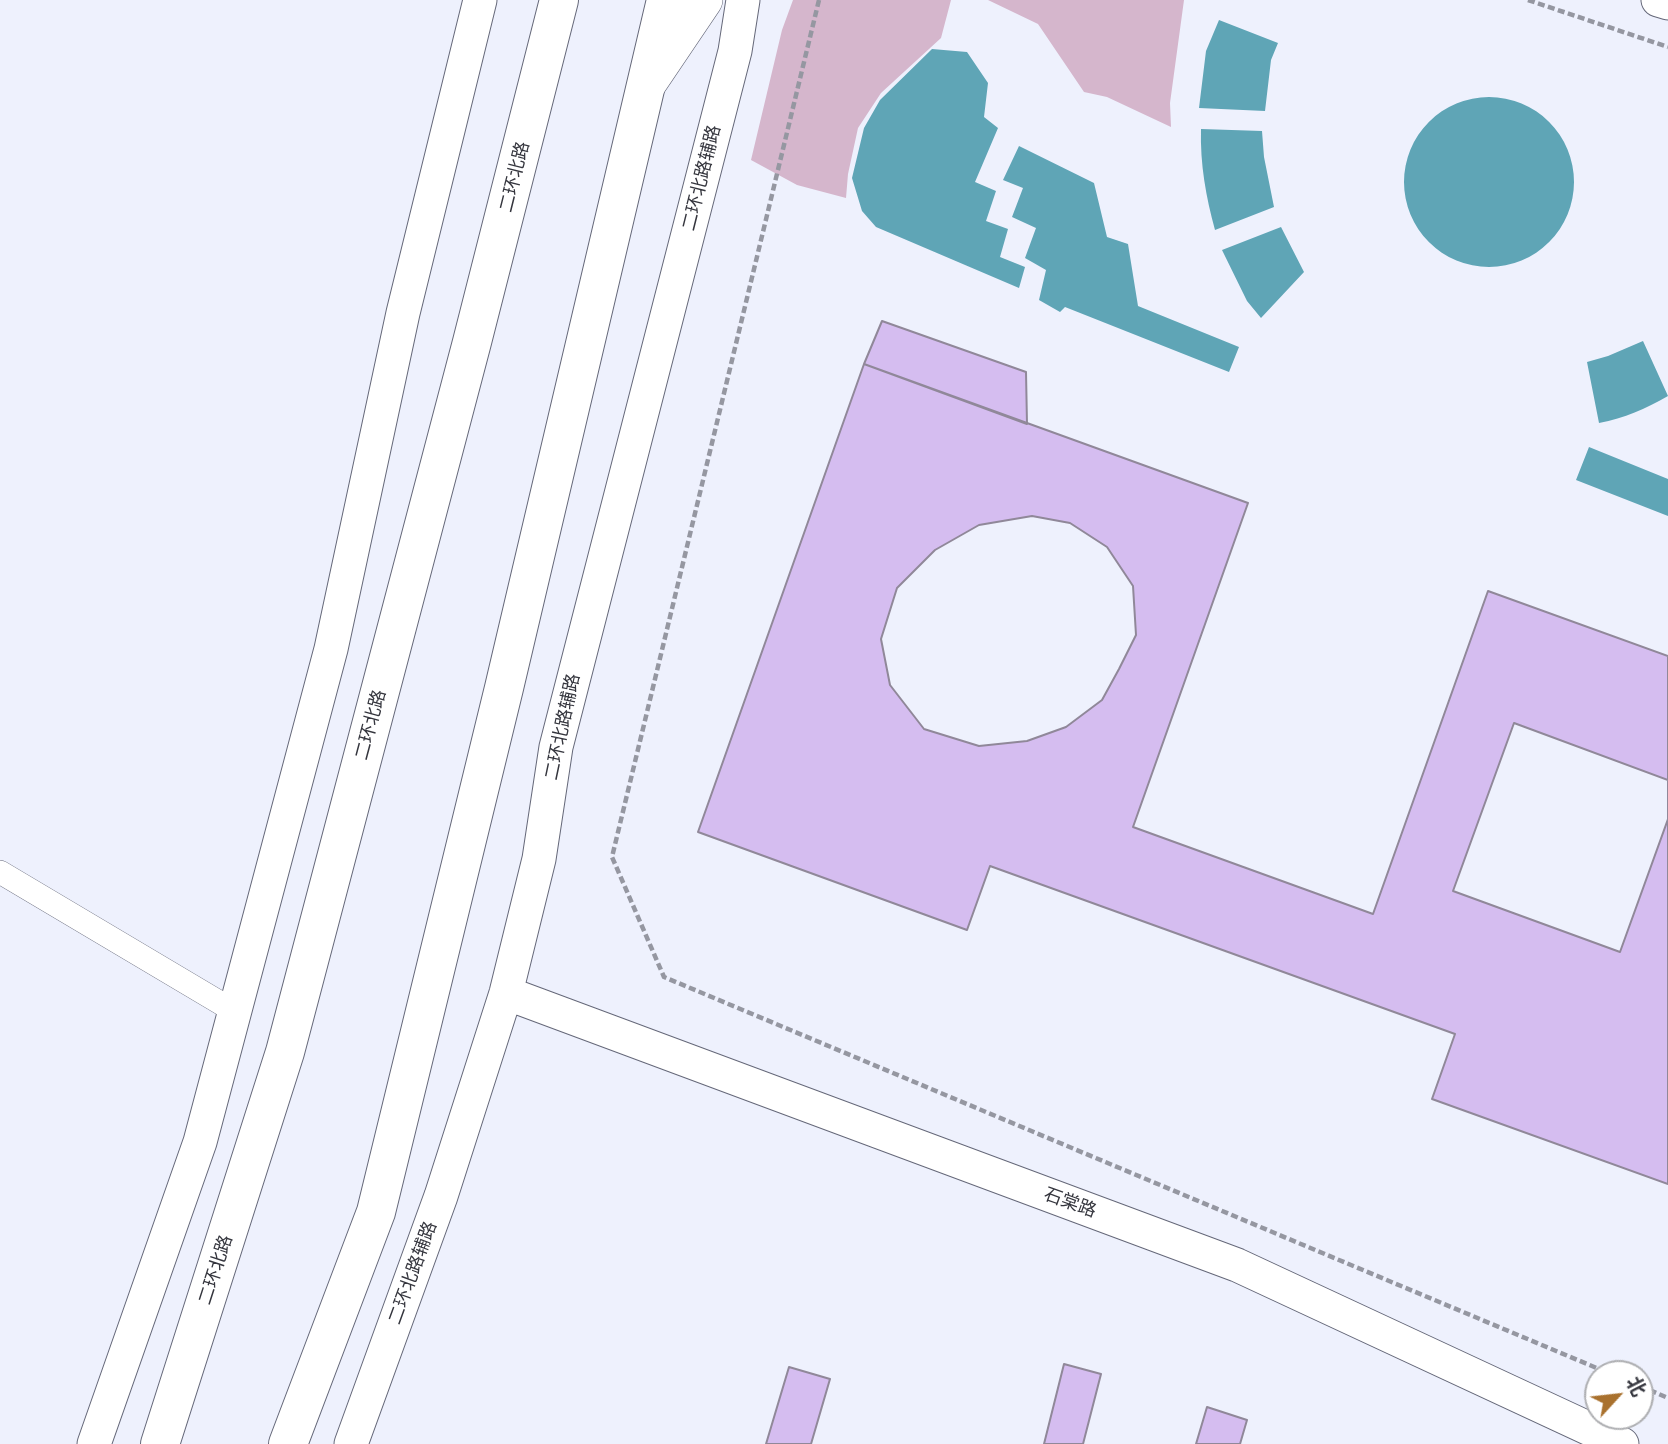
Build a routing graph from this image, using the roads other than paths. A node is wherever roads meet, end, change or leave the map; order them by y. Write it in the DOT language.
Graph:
graph roads {
  1 [pos="480,0"];
  2 [pos="666,0"];
  3 [pos="704,0"];
  4 [pos="743,0"];
  5 [pos="1658,0"];
  6 [pos="1668,3"];
  7 [pos="556,6"];
  8 [pos="646,86"];
  9 [pos="0,872"];
  10 [pos="506,993"];
  11 [pos="234,1011"];
  12 [pos="94,1444"];
  13 [pos="160,1444"];
  14 [pos="288,1444"];
  15 [pos="351,1444"];
  16 [pos="1622,1444"];
  1 -- 11 [label="street"];
  2 -- 8 [label="highway"];
  3 -- 8 [label="main road"];
  4 -- 10 [label="street, 二环北路辅路"];
  5 -- 6 [label="street"];
  7 -- 13 [label="highway, 二环北路"];
  8 -- 14 [label="highway"];
  9 -- 11 [label="street"];
  10 -- 15 [label="street, 二环北路辅路"];
  10 -- 16 [label="street, 石棠路"];
  11 -- 12 [label="street"];
}
